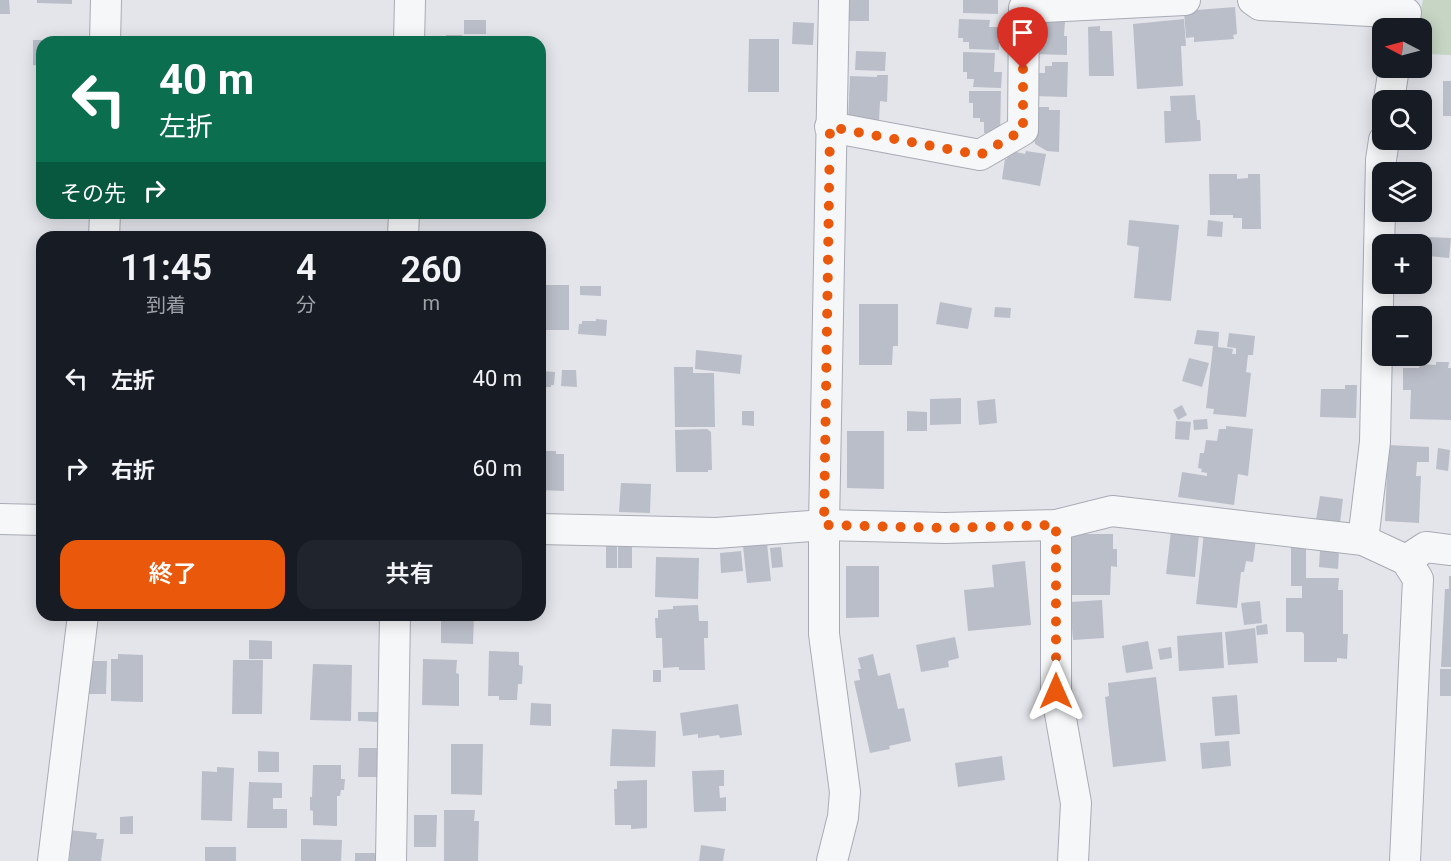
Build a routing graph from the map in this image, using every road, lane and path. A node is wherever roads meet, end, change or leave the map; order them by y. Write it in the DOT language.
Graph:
graph roads {
  1 [pos="106,0"];
  2 [pos="410,0"];
  3 [pos="834,0"];
  4 [pos="1185,0"];
  5 [pos="1253,0"];
  6 [pos="1406,14"];
  7 [pos="105,36"];
  8 [pos="408,36"];
  9 [pos="830,127"];
  10 [pos="1382,150"];
  11 [pos="0,519"];
  12 [pos="36,520"];
  13 [pos="824,525"];
  14 [pos="1056,525"];
  15 [pos="546,529"];
  16 [pos="1363,540"];
  17 [pos="1451,550"];
  18 [pos="1406,560"];
  19 [pos="82,621"];
  20 [pos="395,621"];
  21 [pos="53,861"];
  22 [pos="391,861"];
  23 [pos="832,861"];
  24 [pos="1073,861"];
  25 [pos="1405,861"];
  1 -- 7 [label="street"];
  2 -- 8 [label="street"];
  3 -- 9 [label="street"];
  4 -- 9 [label="street"];
  5 -- 6 [label="street"];
  9 -- 13 [label="street"];
  10 -- 16 [label="street"];
  11 -- 12 [label="street"];
  13 -- 14 [label="street"];
  13 -- 15 [label="street"];
  13 -- 23 [label="street"];
  14 -- 16 [label="street"];
  14 -- 24 [label="street"];
  16 -- 18 [label="street"];
  17 -- 18 [label="street"];
  18 -- 25 [label="street"];
  19 -- 21 [label="street"];
  20 -- 22 [label="street"];
}
